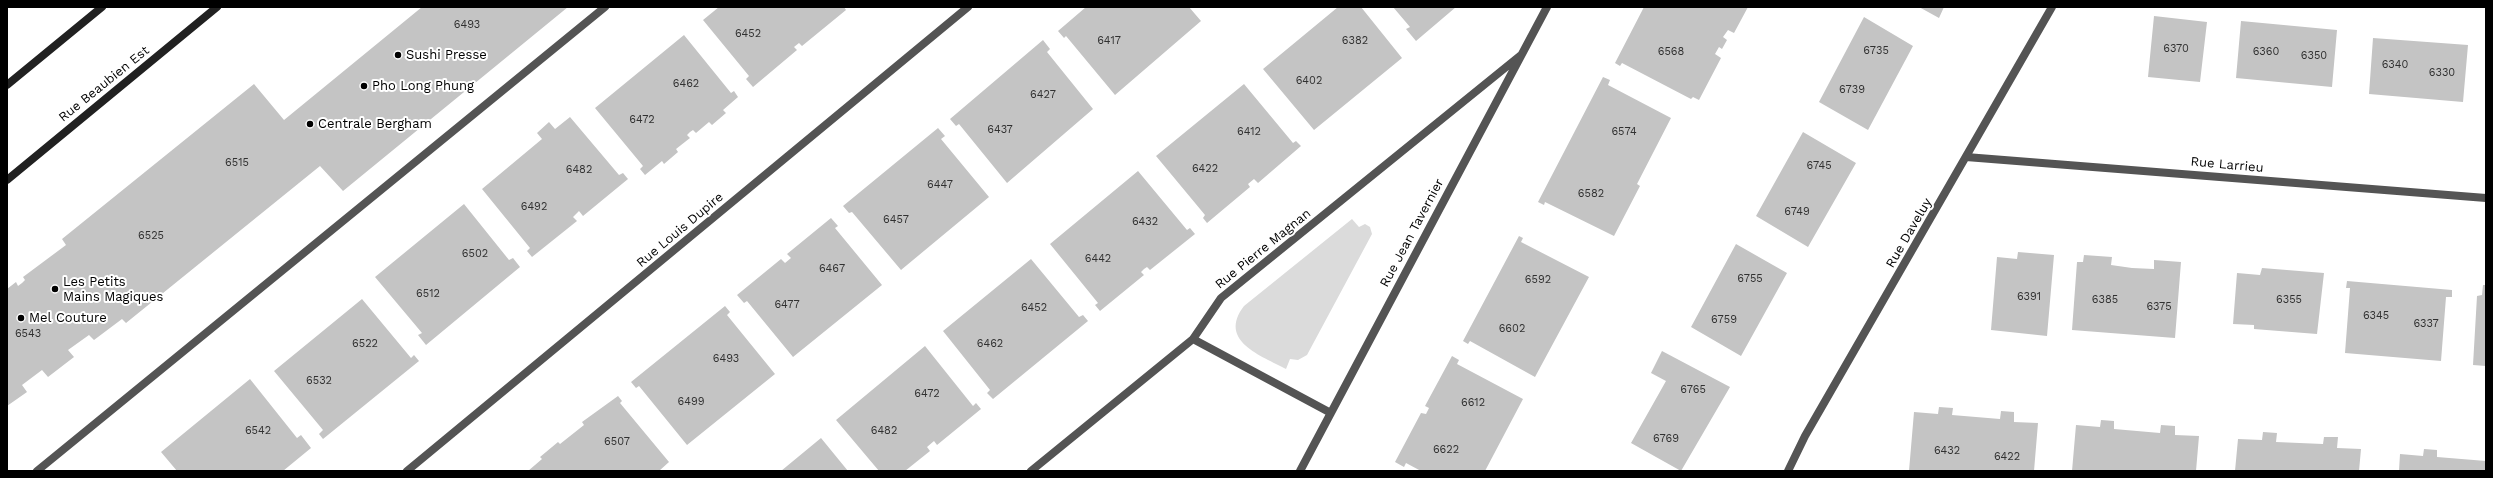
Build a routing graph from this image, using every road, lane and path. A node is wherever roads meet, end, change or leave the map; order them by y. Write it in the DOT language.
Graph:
graph roads {
  1 [pos="102,7"];
  2 [pos="604,7"];
  3 [pos="968,7"];
  4 [pos="1547,7"];
  5 [pos="2052,7"];
  6 [pos="215,8"];
  7 [pos="1521,55"];
  8 [pos="7,85"];
  9 [pos="1966,157"];
  10 [pos="7,180"];
  11 [pos="2486,198"];
  12 [pos="1193,339"];
  13 [pos="1329,412"];
  14 [pos="37,471"];
  15 [pos="407,471"];
  16 [pos="1031,471"];
  17 [pos="1300,471"];
  18 [pos="1788,471"];
  1 -- 8 [label="street"];
  2 -- 14 [label="street"];
  3 -- 15 [label="street, Rue Louis Dupire"];
  4 -- 7 [label="street, Rue Jean Tavernier"];
  5 -- 9 [label="street, Rue Daveluy"];
  6 -- 10 [label="street, Rue Beaubien Est"];
  7 -- 12 [label="street, Rue Pierre Magnan"];
  7 -- 13 [label="street, Rue Jean Tavernier"];
  9 -- 11 [label="street, Rue Larrieu"];
  9 -- 18 [label="street, Rue Daveluy"];
  12 -- 13 [label="street"];
  12 -- 16 [label="street, Rue Pierre Magnan"];
  13 -- 17 [label="street, Rue Jean Tavernier"];
}
